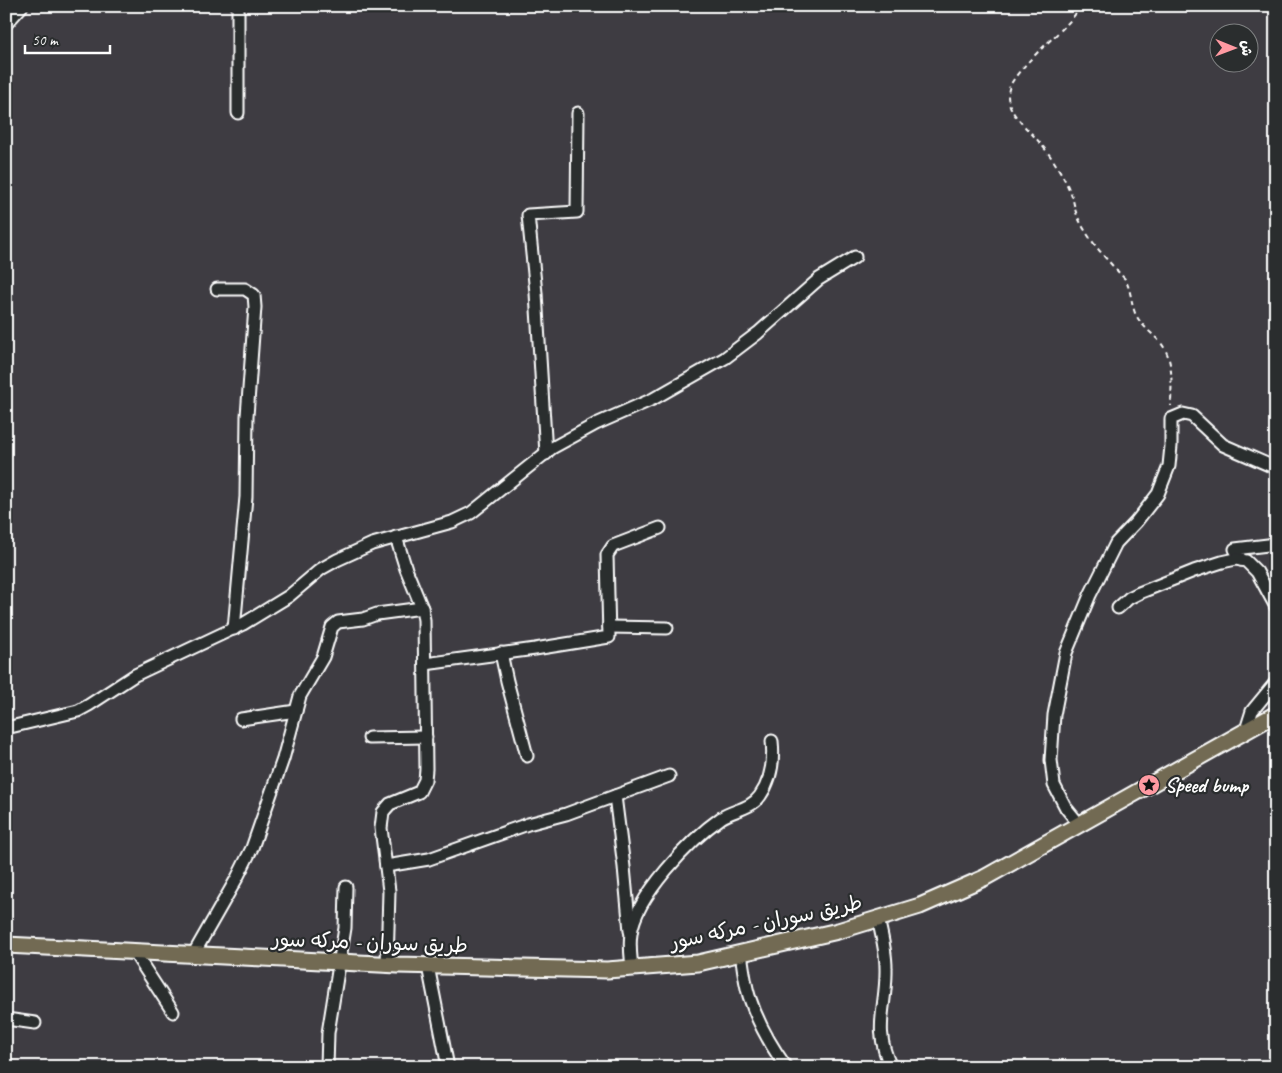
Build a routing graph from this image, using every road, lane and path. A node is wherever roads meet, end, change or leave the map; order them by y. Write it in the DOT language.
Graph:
graph roads {
  1 [pos="22,6"];
  2 [pos="238,6"];
  3 [pos="1081,6"];
  4 [pos="6,24"];
  5 [pos="238,113"];
  6 [pos="578,113"];
  7 [pos="855,258"];
  8 [pos="218,289"];
  9 [pos="1171,419"];
  10 [pos="546,454"];
  11 [pos="1276,468"];
  12 [pos="660,528"];
  13 [pos="396,536"];
  14 [pos="1276,544"];
  15 [pos="1241,560"];
  16 [pos="1276,606"];
  17 [pos="422,608"];
  18 [pos="1118,608"];
  19 [pos="609,627"];
  20 [pos="668,628"];
  21 [pos="234,629"];
  22 [pos="501,653"];
  23 [pos="425,664"];
  24 [pos="1276,682"];
  25 [pos="296,711"];
  26 [pos="1276,714"];
  27 [pos="241,719"];
  28 [pos="1276,721"];
  29 [pos="6,728"];
  30 [pos="1246,730"];
  31 [pos="426,737"];
  32 [pos="369,738"];
  33 [pos="772,741"];
  34 [pos="527,756"];
  35 [pos="669,776"];
  36 [pos="615,796"];
  37 [pos="1078,824"];
  38 [pos="386,866"];
  39 [pos="346,887"];
  40 [pos="878,919"];
  41 [pos="631,933"];
  42 [pos="6,945"];
  43 [pos="134,952"];
  44 [pos="741,953"];
  45 [pos="193,955"];
  46 [pos="340,962"];
  47 [pos="387,965"];
  48 [pos="428,966"];
  49 [pos="632,968"];
  50 [pos="173,1012"];
  51 [pos="6,1019"];
  52 [pos="35,1024"];
  53 [pos="327,1067"];
  54 [pos="448,1067"];
  55 [pos="786,1067"];
  56 [pos="892,1067"];
  1 -- 4 [label="street"];
  2 -- 5 [label="street"];
  3 -- 9 [label="path"];
  6 -- 10 [label="street"];
  7 -- 10 [label="street"];
  8 -- 21 [label="street"];
  9 -- 11 [label="street"];
  9 -- 37 [label="street"];
  10 -- 13 [label="street"];
  12 -- 19 [label="street"];
  13 -- 17 [label="street"];
  13 -- 21 [label="street"];
  14 -- 15 [label="street"];
  15 -- 16 [label="street"];
  15 -- 18 [label="street"];
  17 -- 23 [label="street"];
  17 -- 25 [label="street"];
  19 -- 20 [label="street"];
  19 -- 22 [label="street"];
  21 -- 29 [label="street"];
  22 -- 23 [label="street"];
  22 -- 34 [label="street"];
  23 -- 31 [label="street"];
  24 -- 30 [label="street"];
  25 -- 27 [label="street"];
  25 -- 45 [label="street"];
  26 -- 30 [label="main road, طريق سوران - مركه سور"];
  28 -- 30 [label="street"];
  30 -- 37 [label="main road, طريق سوران - مركه سور"];
  31 -- 32 [label="street"];
  31 -- 38 [label="street"];
  33 -- 41 [label="street"];
  35 -- 36 [label="street"];
  36 -- 38 [label="street"];
  36 -- 41 [label="street"];
  37 -- 40 [label="main road, طريق سوران - مركه سور"];
  38 -- 47 [label="street"];
  39 -- 46 [label="street"];
  40 -- 44 [label="main road, طريق سوران - مركه سور"];
  40 -- 56 [label="street"];
  41 -- 49 [label="street"];
  42 -- 43 [label="main road, طريق سوران - مركه سور"];
  43 -- 45 [label="main road, طريق سوران - مركه سور"];
  43 -- 50 [label="street"];
  44 -- 49 [label="main road, طريق سوران - مركه سور"];
  44 -- 55 [label="street"];
  45 -- 46 [label="main road, طريق سوران - مركه سور"];
  46 -- 47 [label="main road, طريق سوران - مركه سور"];
  46 -- 53 [label="street"];
  47 -- 48 [label="main road, طريق سوران - مركه سور"];
  48 -- 49 [label="main road, طريق سوران - مركه سور"];
  48 -- 54 [label="street"];
  51 -- 52 [label="street"];
}
